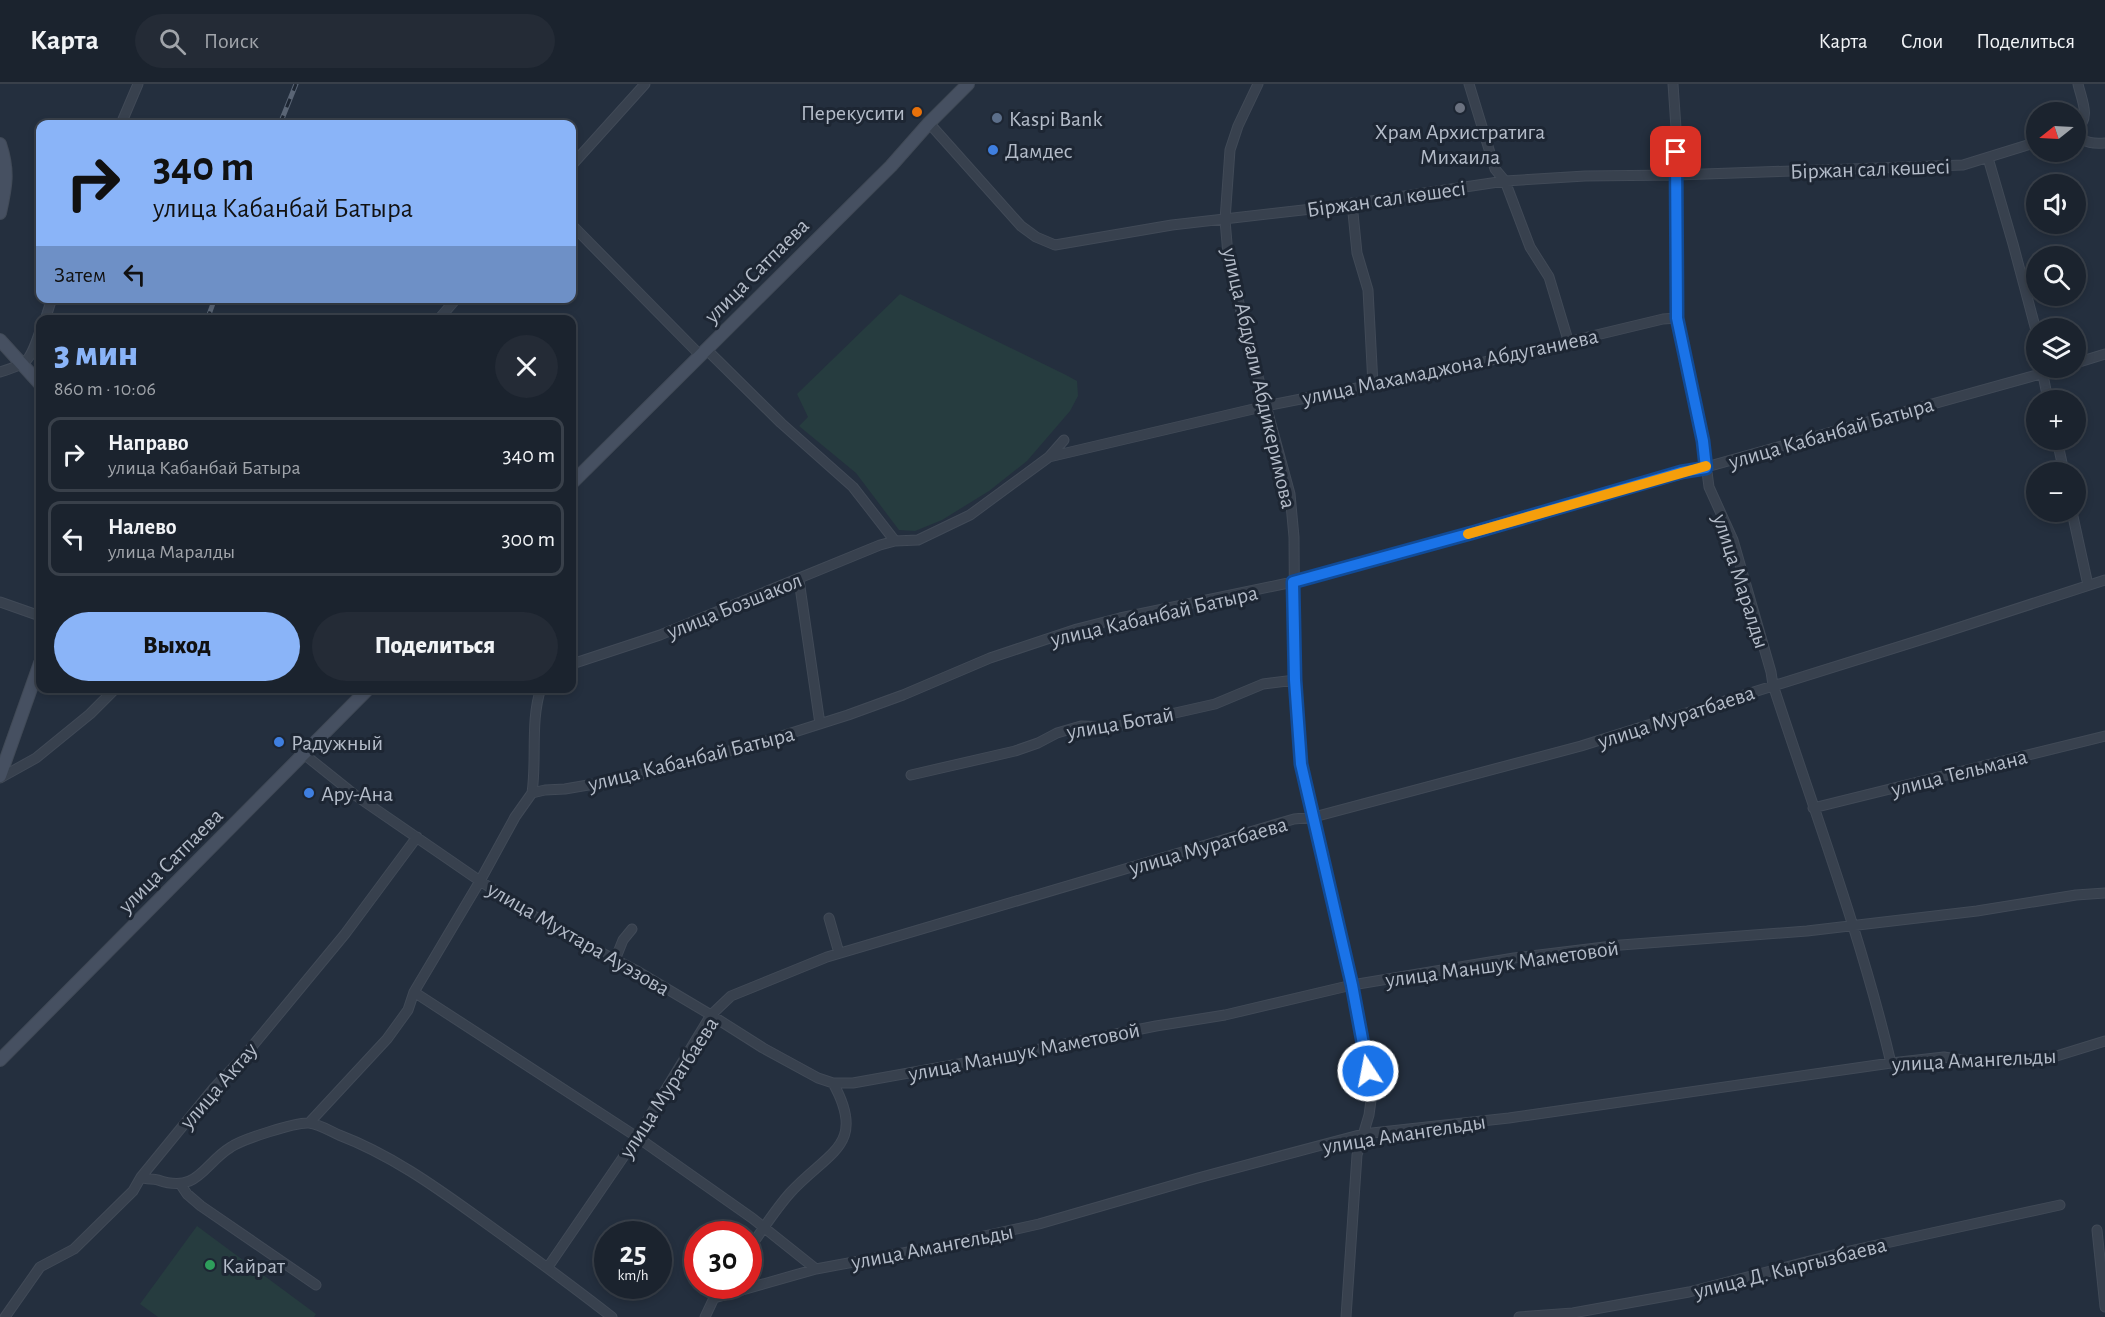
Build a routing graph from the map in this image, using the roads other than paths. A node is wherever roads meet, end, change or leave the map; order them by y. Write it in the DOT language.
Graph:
graph roads {
  1 [pos="138,84"];
  2 [pos="645,84"];
  3 [pos="968,84"];
  4 [pos="1258,84"];
  5 [pos="1469,84"];
  6 [pos="1673,84"];
  7 [pos="2078,84"];
  8 [pos="2082,102"];
  9 [pos="123,120"];
  10 [pos="929,123"];
  11 [pos="2086,142"];
  12 [pos="2105,143"];
  13 [pos="0,144"];
  14 [pos="2026,146"];
  15 [pos="1988,158"];
  16 [pos="576,161"];
  17 [pos="1676,175"];
  18 [pos="1505,181"];
  19 [pos="1352,203"];
  20 [pos="0,213"];
  21 [pos="1225,220"];
  22 [pos="576,229"];
  23 [pos="453,303"];
  24 [pos="442,315"];
  25 [pos="1677,318"];
  26 [pos="2033,318"];
  27 [pos="0,340"];
  28 [pos="1568,340"];
  29 [pos="36,342"];
  30 [pos="703,352"];
  31 [pos="2105,354"];
  32 [pos="2086,360"];
  33 [pos="22,366"];
  34 [pos="0,372"];
  35 [pos="2026,376"];
  36 [pos="36,380"];
  37 [pos="1373,385"];
  38 [pos="1266,406"];
  39 [pos="1064,440"];
  40 [pos="1049,457"];
  41 [pos="1706,468"];
  42 [pos="576,479"];
  43 [pos="2074,522"];
  44 [pos="895,541"];
  45 [pos="799,580"];
  46 [pos="2105,580"];
  47 [pos="1293,582"];
  48 [pos="2088,585"];
  49 [pos="0,602"];
  50 [pos="36,615"];
  51 [pos="576,663"];
  52 [pos="36,674"];
  53 [pos="1295,680"];
  54 [pos="1773,685"];
  55 [pos="111,693"];
  56 [pos="364,693"];
  57 [pos="541,693"];
  58 [pos="820,724"];
  59 [pos="2105,736"];
  60 [pos="304,755"];
  61 [pos="911,775"];
  62 [pos="0,777"];
  63 [pos="532,793"];
  64 [pos="1813,808"];
  65 [pos="1314,817"];
  66 [pos="417,837"];
  67 [pos="480,881"];
  68 [pos="2105,893"];
  69 [pos="829,918"];
  70 [pos="1851,925"];
  71 [pos="632,929"];
  72 [pos="839,953"];
  73 [pos="615,960"];
  74 [pos="1352,985"];
  75 [pos="414,992"];
  76 [pos="711,1015"];
  77 [pos="2105,1041"];
  78 [pos="0,1059"];
  79 [pos="1891,1063"];
  80 [pos="834,1083"];
  81 [pos="309,1123"];
  82 [pos="1363,1134"];
  83 [pos="637,1137"];
  84 [pos="141,1177"];
  85 [pos="181,1185"];
  86 [pos="2060,1204"];
  87 [pos="764,1229"];
  88 [pos="2097,1230"];
  89 [pos="762,1232"];
  90 [pos="548,1267"];
  91 [pos="816,1269"];
  92 [pos="762,1284"];
  93 [pos="316,1285"];
  94 [pos="714,1299"];
  95 [pos="2105,1307"];
  96 [pos="5,1317"];
  97 [pos="612,1317"];
  98 [pos="705,1317"];
  99 [pos="1346,1317"];
  100 [pos="1519,1317"];
  1 -- 9 [label="street"];
  2 -- 16 [label="street"];
  3 -- 10 [label="street, улица Сатпаева"];
  4 -- 21 [label="street, улица Абдуали Абдикеримова"];
  5 -- 18 [label="street"];
  6 -- 17 [label="street, улица Маралды"];
  7 -- 8 [label="street"];
  10 -- 21 [label="street, Біржан сал көшесі"];
  10 -- 30 [label="street, улица Сатпаева"];
  11 -- 12 [label="street"];
  13 -- 20 [label="street"];
  14 -- 15 [label="street, Біржан сал көшесі"];
  15 -- 17 [label="street, Біржан сал көшесі"];
  15 -- 26 [label="street"];
  17 -- 18 [label="street, Біржан сал көшесі"];
  17 -- 25 [label="street, улица Маралды"];
  18 -- 19 [label="street, Біржан сал көшесі"];
  18 -- 28 [label="street"];
  19 -- 21 [label="street, Біржан сал көшесі"];
  19 -- 37 [label="street"];
  21 -- 38 [label="street, улица Абдуали Абдикеримова"];
  22 -- 30 [label="street"];
  23 -- 24 [label="street"];
  25 -- 28 [label="street, улица Махамаджона Абдуганиева"];
  25 -- 41 [label="street, улица Маралды"];
  27 -- 33 [label="street"];
  28 -- 37 [label="street, улица Махамаджона Абдуганиева"];
  29 -- 33 [label="street"];
  30 -- 42 [label="street, улица Сатпаева"];
  30 -- 44 [label="street"];
  31 -- 32 [label="street"];
  33 -- 34 [label="street"];
  33 -- 36 [label="street"];
  35 -- 41 [label="street, улица Кабанбай Батыра"];
  37 -- 38 [label="street, улица Махамаджона Абдуганиева"];
  38 -- 40 [label="street, улица Махамаджона Абдуганиева"];
  38 -- 47 [label="street, улица Абдуали Абдикеримова"];
  39 -- 40 [label="street"];
  40 -- 44 [label="street, улица Бозшакол"];
  41 -- 47 [label="street, улица Кабанбай Батыра"];
  41 -- 54 [label="street, улица Маралды"];
  43 -- 48 [label="street"];
  44 -- 45 [label="street, улица Бозшакол"];
  45 -- 51 [label="street, улица Бозшакол"];
  45 -- 58 [label="street"];
  46 -- 48 [label="street, улица Муратбаева"];
  47 -- 53 [label="street, улица Абдуали Абдикеримова"];
  47 -- 58 [label="street, улица Кабанбай Батыра"];
  48 -- 54 [label="street, улица Муратбаева"];
  49 -- 50 [label="street"];
  52 -- 62 [label="street"];
  53 -- 61 [label="street, улица Ботай"];
  53 -- 65 [label="street, улица Абдуали Абдикеримова"];
  54 -- 64 [label="street, улица Маралды"];
  54 -- 65 [label="street, улица Муратбаева"];
  55 -- 62 [label="street"];
  56 -- 60 [label="street, улица Сатпаева"];
  57 -- 63 [label="street"];
  58 -- 63 [label="street, улица Кабанбай Батыра"];
  59 -- 64 [label="street, улица Тельмана"];
  60 -- 66 [label="street, улица Мухтара Ауэзова"];
  60 -- 78 [label="street, улица Сатпаева"];
  63 -- 67 [label="street"];
  64 -- 70 [label="street, улица Маралды"];
  65 -- 72 [label="street, улица Муратбаева"];
  65 -- 74 [label="street, улица Абдуали Абдикеримова"];
  66 -- 67 [label="street, улица Мухтара Ауэзова"];
  66 -- 84 [label="street, улица Актау"];
  67 -- 73 [label="street, улица Мухтара Ауэзова"];
  67 -- 75 [label="street"];
  68 -- 70 [label="street, улица Маншук Маметовой"];
  69 -- 72 [label="street"];
  70 -- 74 [label="street, улица Маншук Маметовой"];
  70 -- 79 [label="street, улица Маралды"];
  71 -- 73 [label="street"];
  72 -- 76 [label="street, улица Муратбаева"];
  73 -- 76 [label="street, улица Мухтара Ауэзова"];
  74 -- 80 [label="street, улица Маншук Маметовой"];
  74 -- 82 [label="street, улица Абдуали Абдикеримова"];
  75 -- 81 [label="street"];
  75 -- 83 [label="street"];
  76 -- 80 [label="street, улица Мухтара Ауэзова"];
  76 -- 83 [label="street, улица Муратбаева"];
  77 -- 79 [label="street, улица Амангельды"];
  79 -- 82 [label="street, улица Амангельды"];
  80 -- 87 [label="street"];
  81 -- 85 [label="street"];
  81 -- 90 [label="street"];
  82 -- 91 [label="street, улица Амангельды"];
  82 -- 99 [label="street, улица Абдуали Абдикеримова"];
  83 -- 87 [label="street"];
  83 -- 90 [label="street, улица Муратбаева"];
  84 -- 85 [label="street"];
  84 -- 96 [label="street, улица Актау"];
  85 -- 93 [label="street"];
  86 -- 100 [label="street, улица Д. Кыргызбаева"];
  87 -- 89 [label="street"];
  87 -- 91 [label="street"];
  88 -- 95 [label="street"];
  90 -- 97 [label="street"];
  91 -- 92 [label="street, улица Амангельды"];
  94 -- 98 [label="street"];
}
